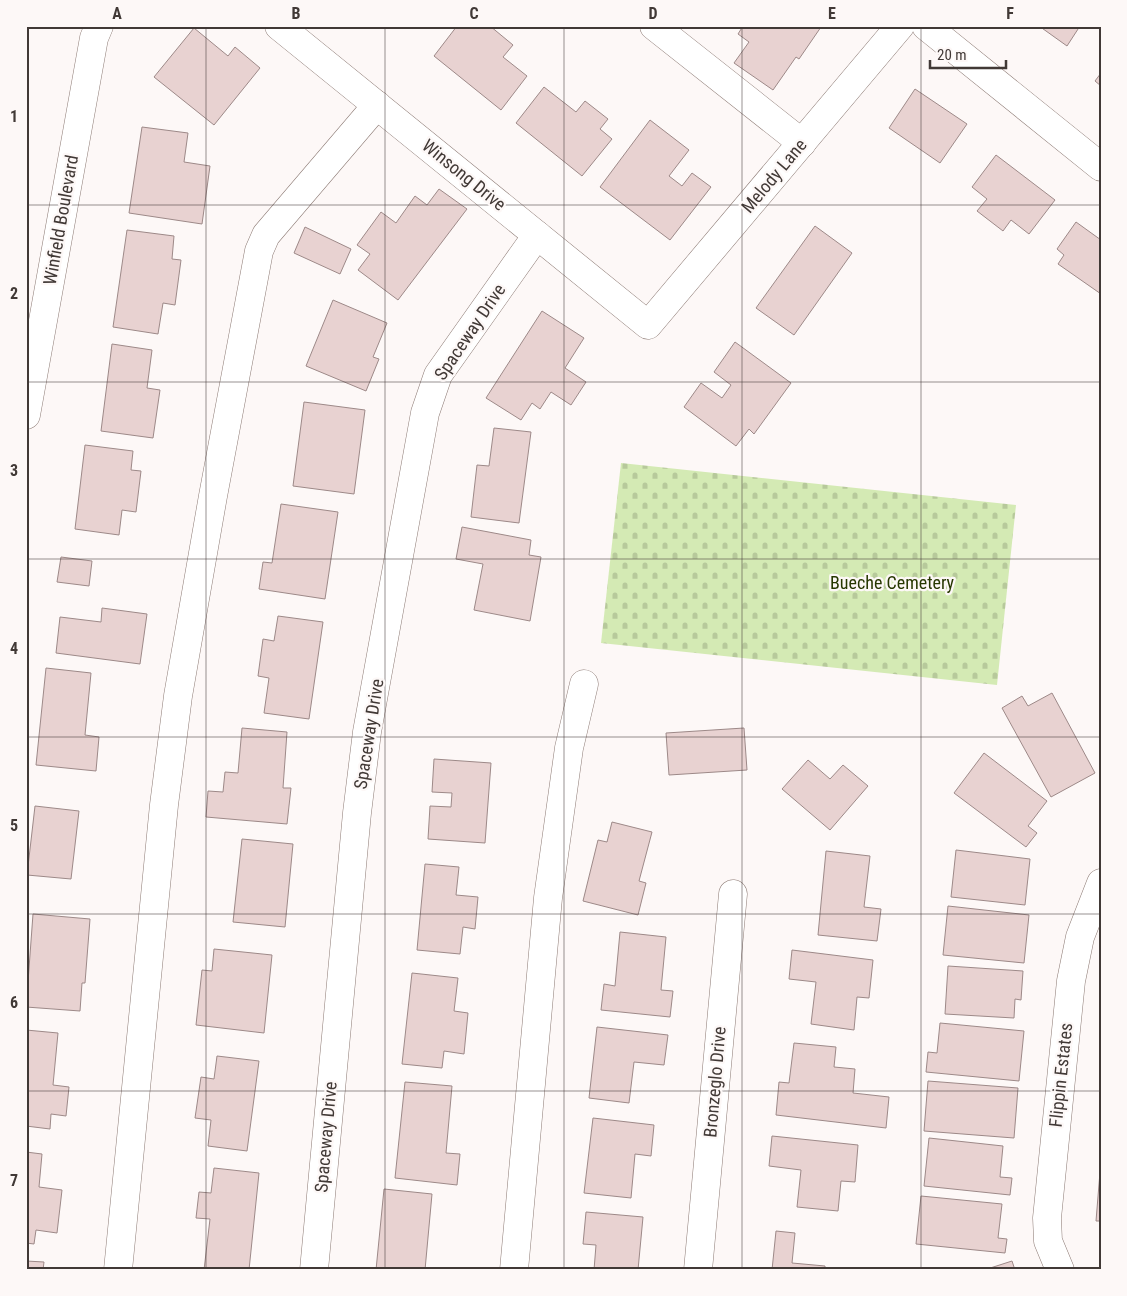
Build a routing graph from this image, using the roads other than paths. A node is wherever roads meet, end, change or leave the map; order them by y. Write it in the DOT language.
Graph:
graph roads {
  1 [pos="99,26"];
  2 [pos="279,26"];
  3 [pos="654,26"];
  4 [pos="900,26"];
  5 [pos="926,26"];
  6 [pos="377,105"];
  7 [pos="802,143"];
  8 [pos="1101,167"];
  9 [pos="537,235"];
  10 [pos="648,325"];
  11 [pos="26,415"];
  12 [pos="584,684"];
  13 [pos="1101,883"];
  14 [pos="732,894"];
  15 [pos="118,1270"];
  16 [pos="314,1270"];
  17 [pos="514,1270"];
  18 [pos="698,1270"];
  19 [pos="1060,1270"];
  1 -- 11 [label="street, Winfield Boulevard"];
  2 -- 6 [label="street, Winsong Drive"];
  3 -- 7 [label="street"];
  4 -- 7 [label="street, Melody Lane"];
  5 -- 8 [label="street"];
  6 -- 9 [label="street, Winsong Drive"];
  6 -- 15 [label="street"];
  7 -- 10 [label="street, Melody Lane"];
  9 -- 10 [label="street, Winsong Drive"];
  9 -- 16 [label="street, Spaceway Drive"];
  12 -- 17 [label="street"];
  13 -- 19 [label="street, Flippin Estates"];
  14 -- 18 [label="street, Bronzeglo Drive"];
}
